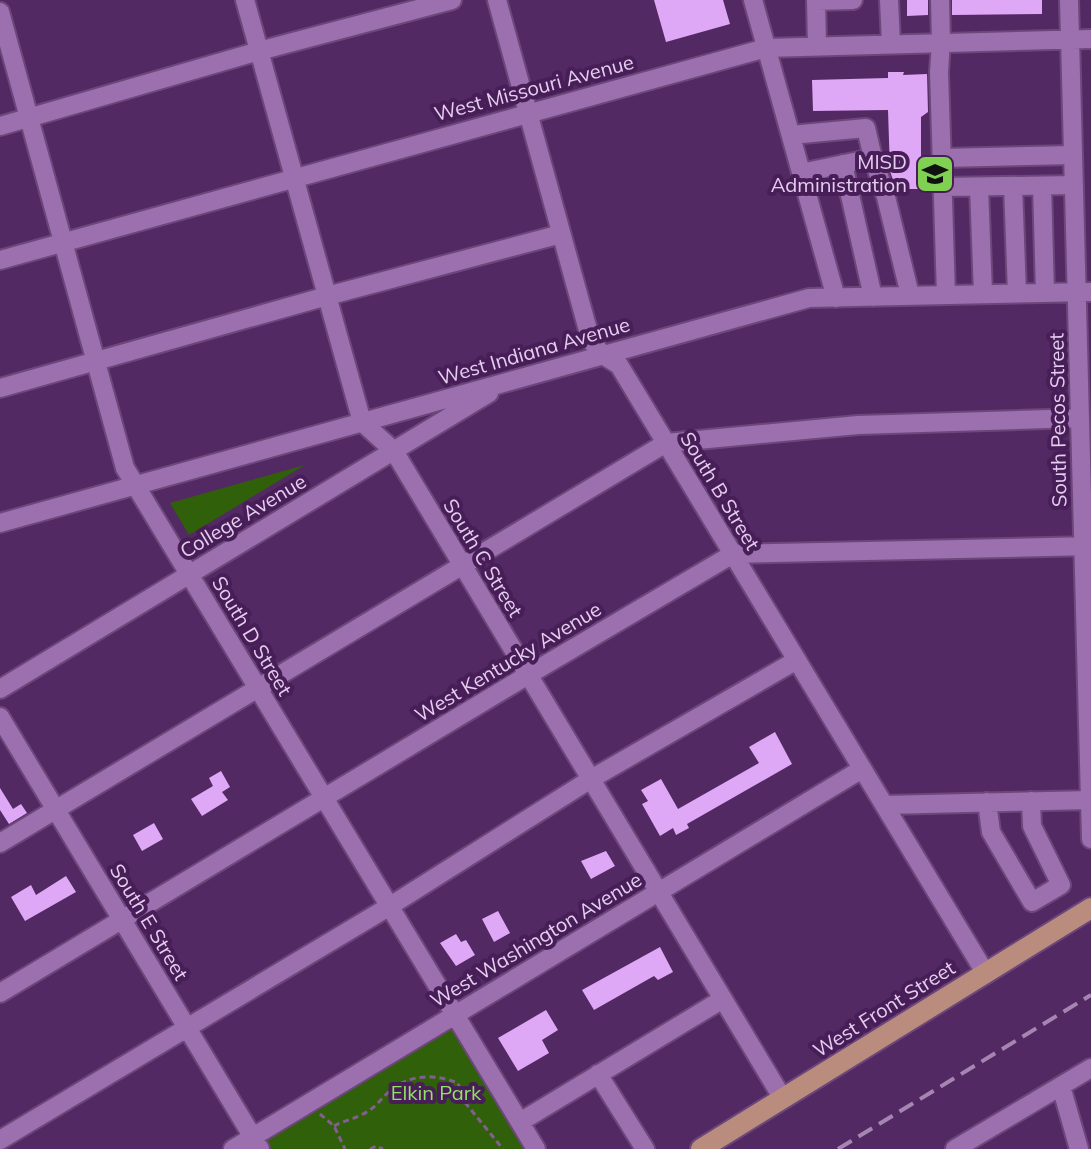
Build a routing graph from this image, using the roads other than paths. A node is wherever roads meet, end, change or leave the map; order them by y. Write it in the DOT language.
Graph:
graph roads {
  1 [pos="245,0"];
  2 [pos="452,0"];
  3 [pos="497,0"];
  4 [pos="753,0"];
  5 [pos="853,0"];
  6 [pos="889,0"];
  7 [pos="940,0"];
  8 [pos="1069,0"];
  9 [pos="816,1"];
  10 [pos="0,12"];
  11 [pos="1069,39"];
  12 [pos="1091,39"];
  13 [pos="941,42"];
  14 [pos="891,43"];
  15 [pos="817,45"];
  16 [pos="766,48"];
  17 [pos="259,51"];
  18 [pos="528,112"];
  19 [pos="29,118"];
  20 [pos="0,126"];
  21 [pos="791,135"];
  22 [pos="1079,148"];
  23 [pos="873,158"];
  24 [pos="942,158"];
  25 [pos="843,164"];
  26 [pos="801,173"];
  27 [pos="294,178"];
  28 [pos="1074,185"];
  29 [pos="1013,186"];
  30 [pos="1042,186"];
  31 [pos="942,187"];
  32 [pos="979,187"];
  33 [pos="561,234"];
  34 [pos="63,242"];
  35 [pos="0,260"];
  36 [pos="1084,292"];
  37 [pos="1017,293"];
  38 [pos="1045,293"];
  39 [pos="983,294"];
  40 [pos="910,295"];
  41 [pos="946,295"];
  42 [pos="327,296"];
  43 [pos="873,297"];
  44 [pos="836,298"];
  45 [pos="603,355"];
  46 [pos="96,361"];
  47 [pos="509,381"];
  48 [pos="0,388"];
  49 [pos="1080,418"];
  50 [pos="362,422"];
  51 [pos="666,443"];
  52 [pos="394,451"];
  53 [pos="136,484"];
  54 [pos="0,523"];
  55 [pos="1087,546"];
  56 [pos="733,554"];
  57 [pos="461,564"];
  58 [pos="190,574"];
  59 [pos="797,660"];
  60 [pos="528,675"];
  61 [pos="257,687"];
  62 [pos="0,689"];
  63 [pos="0,717"];
  64 [pos="862,769"];
  65 [pos="591,779"];
  66 [pos="324,798"];
  67 [pos="1090,800"];
  68 [pos="1031,801"];
  69 [pos="987,802"];
  70 [pos="885,805"];
  71 [pos="55,809"];
  72 [pos="1091,839"];
  73 [pos="0,843"];
  74 [pos="659,891"];
  75 [pos="390,906"];
  76 [pos="1091,908"];
  77 [pos="122,920"];
  78 [pos="986,974"];
  79 [pos="0,993"];
  80 [pos="723,999"];
  81 [pos="455,1014"];
  82 [pos="187,1027"];
  83 [pos="1091,1068"];
  84 [pos="598,1074"];
  85 [pos="1061,1086"];
  86 [pos="783,1099"];
  87 [pos="520,1122"];
  88 [pos="0,1140"];
  89 [pos="257,1143"];
  90 [pos="233,1149"];
  91 [pos="536,1149"];
  92 [pos="645,1149"];
  93 [pos="701,1149"];
  94 [pos="955,1149"];
  95 [pos="1079,1149"];
  1 -- 17 [label="street"];
  2 -- 17 [label="street"];
  3 -- 18 [label="street, South B Street"];
  4 -- 16 [label="street"];
  5 -- 9 [label="street"];
  6 -- 14 [label="street"];
  7 -- 13 [label="street"];
  8 -- 11 [label="street, South Pecos Street"];
  9 -- 15 [label="street"];
  10 -- 19 [label="street, South D Street"];
  11 -- 12 [label="street, West Missouri Avenue"];
  11 -- 13 [label="street, West Missouri Avenue"];
  11 -- 22 [label="street, South Pecos Street"];
  13 -- 14 [label="street, West Missouri Avenue"];
  13 -- 24 [label="street"];
  14 -- 15 [label="street, West Missouri Avenue"];
  15 -- 16 [label="street, West Missouri Avenue"];
  16 -- 18 [label="street, West Missouri Avenue"];
  16 -- 21 [label="street"];
  17 -- 19 [label="street"];
  17 -- 27 [label="street"];
  18 -- 27 [label="street, West Missouri Avenue"];
  18 -- 33 [label="street, South B Street"];
  19 -- 20 [label="street"];
  19 -- 34 [label="street, South D Street"];
  21 -- 23 [label="street"];
  21 -- 26 [label="street"];
  22 -- 24 [label="street"];
  22 -- 28 [label="street, South Pecos Street"];
  23 -- 25 [label="street"];
  23 -- 40 [label="street"];
  24 -- 31 [label="street"];
  25 -- 26 [label="street"];
  25 -- 43 [label="street"];
  26 -- 44 [label="street"];
  27 -- 34 [label="street, West Missouri Avenue"];
  27 -- 42 [label="street"];
  28 -- 30 [label="street"];
  28 -- 36 [label="street, South Pecos Street"];
  29 -- 30 [label="street"];
  29 -- 32 [label="street"];
  29 -- 37 [label="street"];
  30 -- 38 [label="street"];
  31 -- 32 [label="street"];
  31 -- 41 [label="street"];
  32 -- 39 [label="street"];
  33 -- 42 [label="street"];
  33 -- 45 [label="street, South B Street"];
  34 -- 35 [label="street, West Missouri Avenue"];
  34 -- 46 [label="street, South D Street"];
  36 -- 38 [label="street, West Indiana Avenue"];
  36 -- 49 [label="street, South Pecos Street"];
  37 -- 38 [label="street, West Indiana Avenue"];
  37 -- 39 [label="street, West Indiana Avenue"];
  39 -- 41 [label="street, West Indiana Avenue"];
  40 -- 41 [label="street, West Indiana Avenue"];
  40 -- 43 [label="street, West Indiana Avenue"];
  42 -- 46 [label="street"];
  42 -- 50 [label="street"];
  43 -- 44 [label="street, West Indiana Avenue"];
  44 -- 45 [label="street, West Indiana Avenue"];
  45 -- 47 [label="street, West Indiana Avenue"];
  45 -- 51 [label="street, South B Street"];
  46 -- 48 [label="street"];
  46 -- 53 [label="street, South D Street"];
  47 -- 50 [label="street, West Indiana Avenue"];
  47 -- 52 [label="street, College Avenue"];
  49 -- 51 [label="street"];
  49 -- 55 [label="street, South Pecos Street"];
  50 -- 52 [label="street, South C Street"];
  50 -- 53 [label="street, West Indiana Avenue"];
  51 -- 56 [label="street, South B Street"];
  51 -- 57 [label="street"];
  52 -- 57 [label="street, South C Street"];
  52 -- 58 [label="street, College Avenue"];
  53 -- 54 [label="street, West Indiana Avenue"];
  53 -- 58 [label="street, South D Street"];
  55 -- 56 [label="street, West Kentucky Avenue"];
  55 -- 67 [label="street, South Pecos Street"];
  56 -- 59 [label="street, South B Street"];
  56 -- 60 [label="street, West Kentucky Avenue"];
  57 -- 60 [label="street, South C Street"];
  57 -- 61 [label="street"];
  58 -- 61 [label="street, South D Street"];
  58 -- 62 [label="street, College Avenue"];
  59 -- 64 [label="street, South B Street"];
  59 -- 65 [label="street"];
  60 -- 65 [label="street, South C Street"];
  60 -- 66 [label="street, West Kentucky Avenue"];
  61 -- 66 [label="street, South D Street"];
  61 -- 71 [label="street"];
  63 -- 71 [label="street, South E Street"];
  64 -- 70 [label="street, South B Street"];
  64 -- 74 [label="street, West Washington Avenue"];
  65 -- 74 [label="street, South C Street"];
  65 -- 75 [label="street"];
  66 -- 75 [label="street, South D Street"];
  66 -- 77 [label="street, West Kentucky Avenue"];
  67 -- 68 [label="street"];
  67 -- 72 [label="street, South Pecos Street"];
  68 -- 69 [label="street"];
  68 -- 69 [label="street"];
  69 -- 70 [label="street"];
  70 -- 78 [label="street, South B Street"];
  71 -- 73 [label="street"];
  71 -- 77 [label="street, South E Street"];
  74 -- 80 [label="street, South C Street"];
  74 -- 81 [label="street, West Washington Avenue"];
  75 -- 81 [label="street, South D Street"];
  75 -- 82 [label="street"];
  76 -- 78 [label="main road, West Front Street"];
  77 -- 79 [label="street, West Kentucky Avenue"];
  77 -- 82 [label="street, South E Street"];
  78 -- 86 [label="main road, West Front Street"];
  80 -- 84 [label="street"];
  80 -- 86 [label="street, South C Street"];
  81 -- 87 [label="street, South D Street"];
  81 -- 89 [label="street, West Washington Avenue"];
  82 -- 88 [label="street"];
  82 -- 89 [label="street, South E Street"];
  83 -- 85 [label="street"];
  84 -- 87 [label="street"];
  84 -- 92 [label="street"];
  85 -- 94 [label="street"];
  85 -- 95 [label="street"];
  86 -- 93 [label="main road, West Front Street"];
  87 -- 91 [label="street, South D Street"];
  89 -- 90 [label="street, West Washington Avenue"];
}
